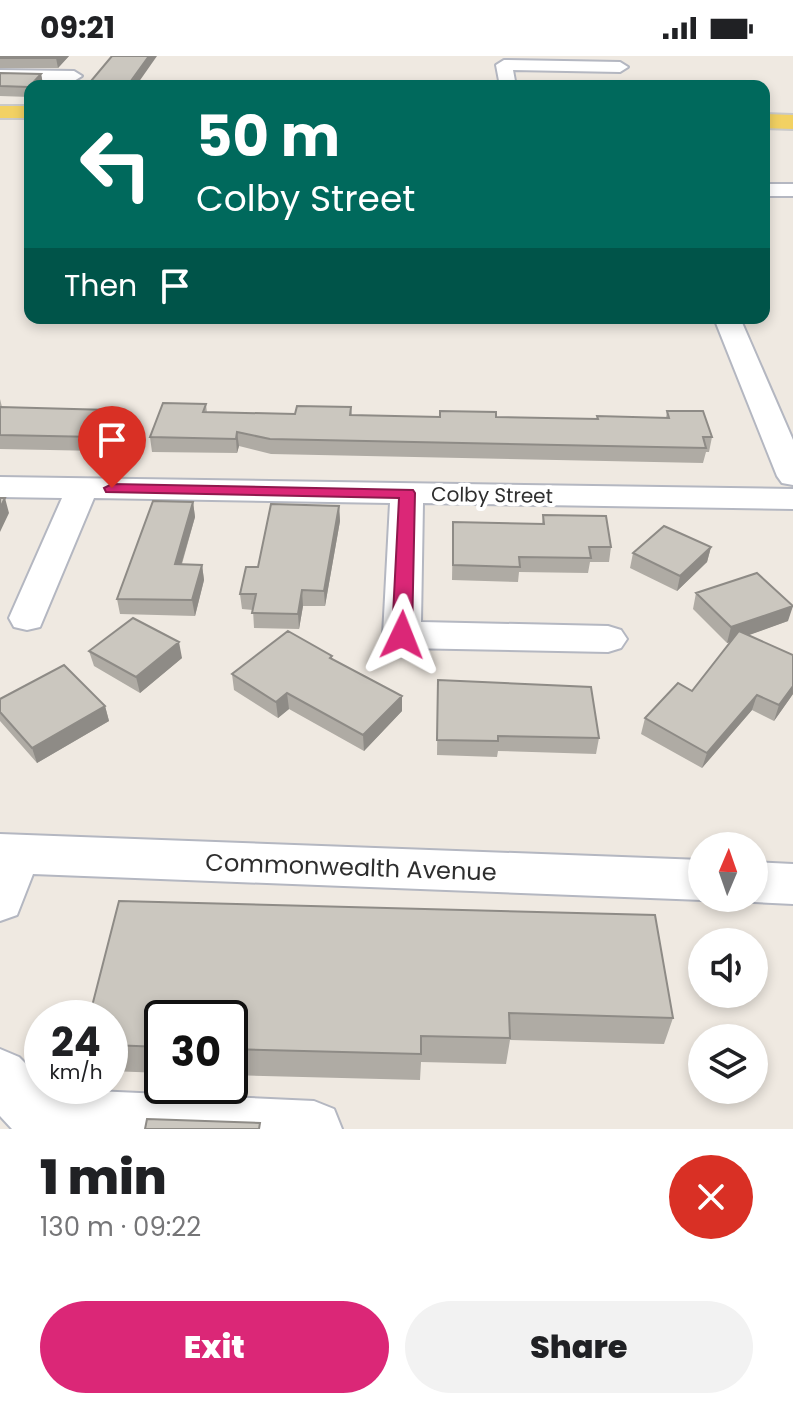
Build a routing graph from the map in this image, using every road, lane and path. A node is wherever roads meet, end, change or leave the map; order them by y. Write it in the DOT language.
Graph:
graph roads {
  1 [pos="618,61"];
  2 [pos="0,75"];
  3 [pos="74,76"];
  4 [pos="507,80"];
  5 [pos="626,80"];
  6 [pos="0,112"];
  7 [pos="24,112"];
  8 [pos="770,121"];
  9 [pos="793,122"];
  10 [pos="770,190"];
  11 [pos="793,190"];
  12 [pos="730,324"];
  13 [pos="793,476"];
  14 [pos="0,487"];
  15 [pos="82,488"];
  16 [pos="407,493"];
  17 [pos="793,499"];
  18 [pos="27,618"];
  19 [pos="608,639"];
  20 [pos="8,854"];
  21 [pos="688,879"];
  22 [pos="768,883"];
  23 [pos="793,884"];
  24 [pos="0,900"];
  25 [pos="0,1076"];
  26 [pos="104,1125"];
  27 [pos="314,1129"];
  1 -- 4 [label="street"];
  1 -- 5 [label="street"];
  2 -- 3 [label="street"];
  6 -- 7 [label="main road"];
  8 -- 9 [label="main road"];
  10 -- 11 [label="street"];
  12 -- 13 [label="street"];
  14 -- 15 [label="street, Colby Street"];
  15 -- 16 [label="street, Colby Street"];
  15 -- 18 [label="street"];
  16 -- 17 [label="street, Colby Street"];
  16 -- 19 [label="street"];
  20 -- 21 [label="street, Commonwealth Avenue"];
  20 -- 24 [label="street"];
  22 -- 23 [label="street"];
  25 -- 26 [label="street"];
  26 -- 27 [label="street"];
}
